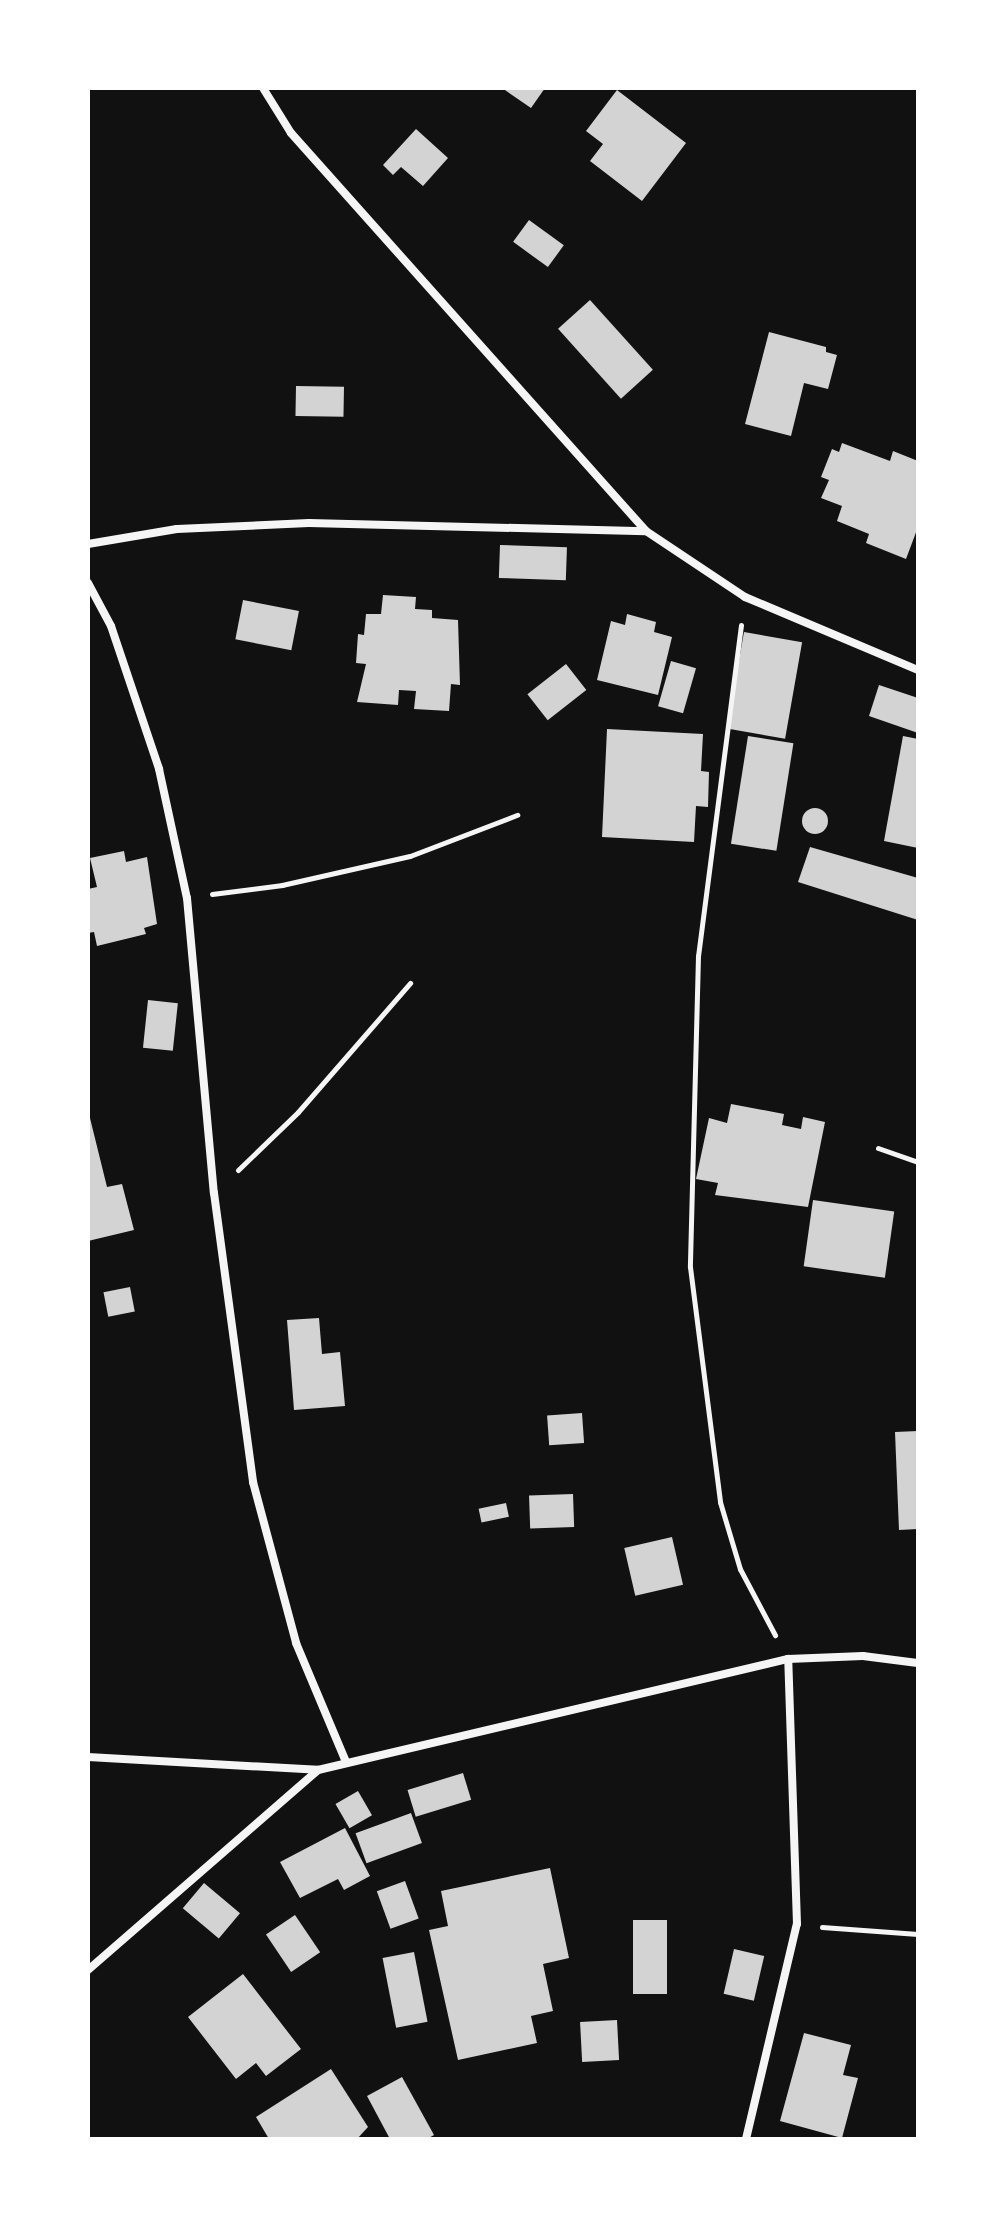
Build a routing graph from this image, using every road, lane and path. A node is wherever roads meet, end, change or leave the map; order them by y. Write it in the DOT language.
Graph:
graph roads {
  1 [pos="263,88"];
  2 [pos="646,531"];
  3 [pos="88,544"];
  4 [pos="88,583"];
  5 [pos="745,597"];
  6 [pos="918,670"];
  7 [pos="517,815"];
  8 [pos="187,898"];
  9 [pos="410,983"];
  10 [pos="878,1148"];
  11 [pos="918,1162"];
  12 [pos="214,1193"];
  13 [pos="788,1659"];
  14 [pos="918,1663"];
  15 [pos="88,1757"];
  16 [pos="346,1762"];
  17 [pos="318,1770"];
  18 [pos="797,1924"];
  19 [pos="918,1934"];
  20 [pos="88,1970"];
  21 [pos="746,2139"];
  1 -- 2 [label="street"];
  2 -- 3 [label="street"];
  2 -- 5 [label="street"];
  4 -- 8 [label="street"];
  5 -- 6 [label="street"];
  5 -- 13 [label="path"];
  7 -- 8 [label="path"];
  8 -- 12 [label="street"];
  9 -- 12 [label="path"];
  10 -- 11 [label="path"];
  12 -- 16 [label="street"];
  13 -- 14 [label="street"];
  13 -- 16 [label="street"];
  13 -- 18 [label="street"];
  15 -- 17 [label="street"];
  16 -- 17 [label="street"];
  17 -- 20 [label="street"];
  18 -- 19 [label="path"];
  18 -- 21 [label="street"];
}
